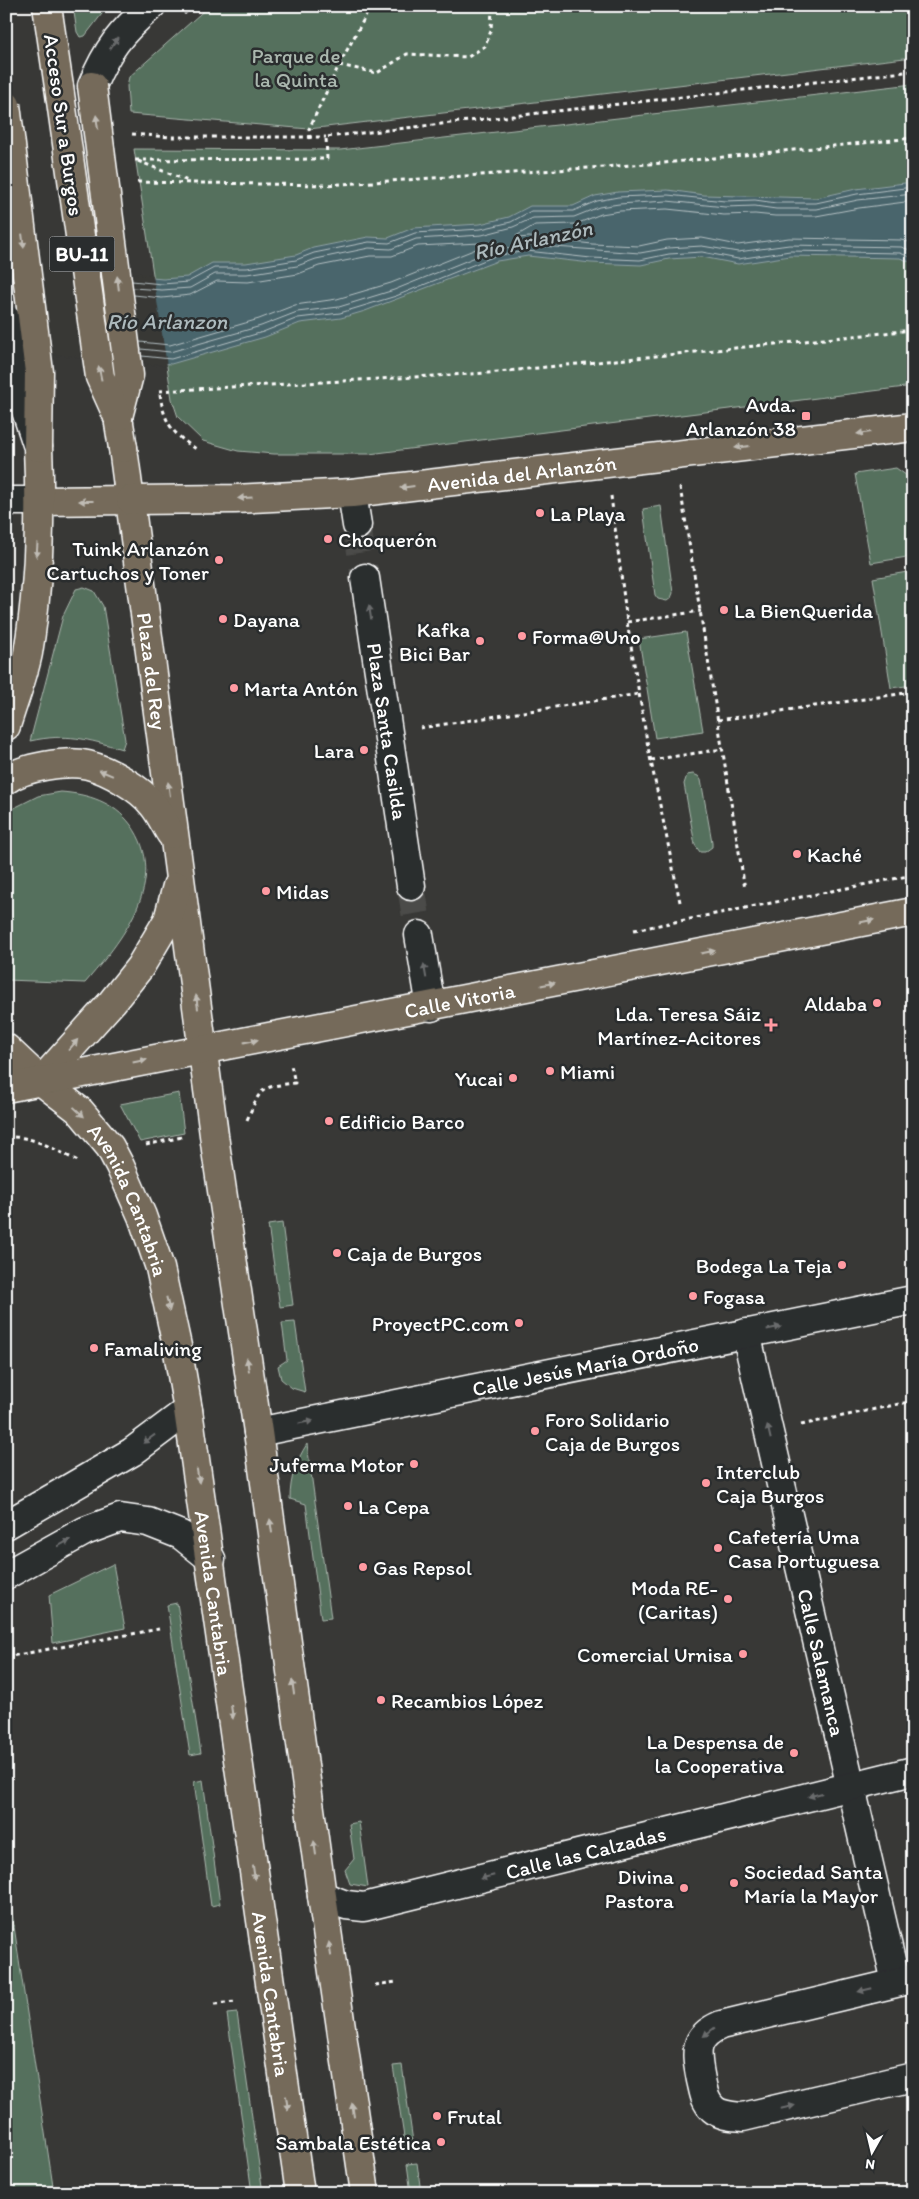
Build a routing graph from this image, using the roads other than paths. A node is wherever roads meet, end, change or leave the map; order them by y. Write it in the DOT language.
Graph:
graph roads {
  1 [pos="47,6"];
  2 [pos="151,6"];
  3 [pos="92,86"];
  4 [pos="6,106"];
  5 [pos="6,320"];
  6 [pos="118,417"];
  7 [pos="913,427"];
  8 [pos="38,447"];
  9 [pos="123,448"];
  10 [pos="352,493"];
  11 [pos="131,500"];
  12 [pos="40,501"];
  13 [pos="6,502"];
  14 [pos="357,525"];
  15 [pos="365,578"];
  16 [pos="6,726"];
  17 [pos="6,780"];
  18 [pos="176,842"];
  19 [pos="180,877"];
  20 [pos="412,886"];
  21 [pos="913,912"];
  22 [pos="419,936"];
  23 [pos="431,1007"];
  24 [pos="6,1048"];
  25 [pos="203,1051"];
  26 [pos="41,1082"];
  27 [pos="6,1088"];
  28 [pos="913,1300"];
  29 [pos="746,1333"];
  30 [pos="188,1410"];
  31 [pos="258,1432"];
  32 [pos="8,1524"];
  33 [pos="211,1559"];
  34 [pos="17,1568"];
  35 [pos="913,1771"];
  36 [pos="850,1786"];
  37 [pos="322,1896"];
  38 [pos="904,1980"];
  39 [pos="913,2077"];
  40 [pos="300,2193"];
  41 [pos="365,2193"];
  6 -- 1 [label="main road, Acceso Sur a Burgos / BU-11, one-way, bridge"];
  3 -- 2 [label="street, one-way"];
  6 -- 3 [label="main road, one-way, bridge"];
  4 -- 8 [label="main road, BU-11, one-way, bridge"];
  5 -- 8 [label="street, bridge"];
  6 -- 9 [label="main road, Acceso Sur a Burgos / BU-11"];
  7 -- 10 [label="main road, Avenida del Arlanzón, one-way"];
  8 -- 12 [label="main road"];
  9 -- 11 [label="main road, Plaza del Rey"];
  10 -- 11 [label="main road, Avenida del Arlanzón, one-way"];
  10 -- 14 [label="street"];
  11 -- 12 [label="main road, one-way"];
  18 -- 11 [label="main road, Plaza del Rey, one-way"];
  12 -- 13 [label="street"];
  12 -- 16 [label="main road, one-way"];
  20 -- 15 [label="street, Plaza Santa Casilda, one-way"];
  18 -- 17 [label="main road, Plaza del Rey, one-way"];
  18 -- 19 [label="main road, Plaza del Rey"];
  25 -- 19 [label="main road, Plaza del Rey, one-way"];
  26 -- 19 [label="main road, Plaza del Rey, one-way"];
  23 -- 21 [label="main road, Calle Vitoria, one-way"];
  23 -- 22 [label="street, one-way"];
  25 -- 23 [label="main road, Calle Vitoria, one-way"];
  24 -- 26 [label="main road, Avenida Cantabria"];
  26 -- 25 [label="main road, Calle Vitoria, one-way"];
  31 -- 25 [label="main road, one-way"];
  26 -- 27 [label="main road, Calle Vitoria"];
  26 -- 30 [label="main road, Avenida Cantabria, one-way"];
  29 -- 28 [label="street, Calle Jesús María Ordoño, one-way"];
  31 -- 29 [label="street, Calle Jesús María Ordoño, one-way"];
  36 -- 29 [label="street, Calle Salamanca, one-way"];
  30 -- 32 [label="street, one-way"];
  30 -- 33 [label="main road, Avenida Cantabria, one-way"];
  37 -- 31 [label="main road, one-way"];
  32 -- 34 [label="street"];
  34 -- 33 [label="street, one-way"];
  33 -- 40 [label="main road, Avenida Cantabria, one-way"];
  35 -- 36 [label="street, Calle las Calzadas"];
  36 -- 37 [label="street, Calle las Calzadas, one-way"];
  36 -- 38 [label="street"];
  41 -- 37 [label="main road, one-way"];
  38 -- 39 [label="street, one-way"];
}
